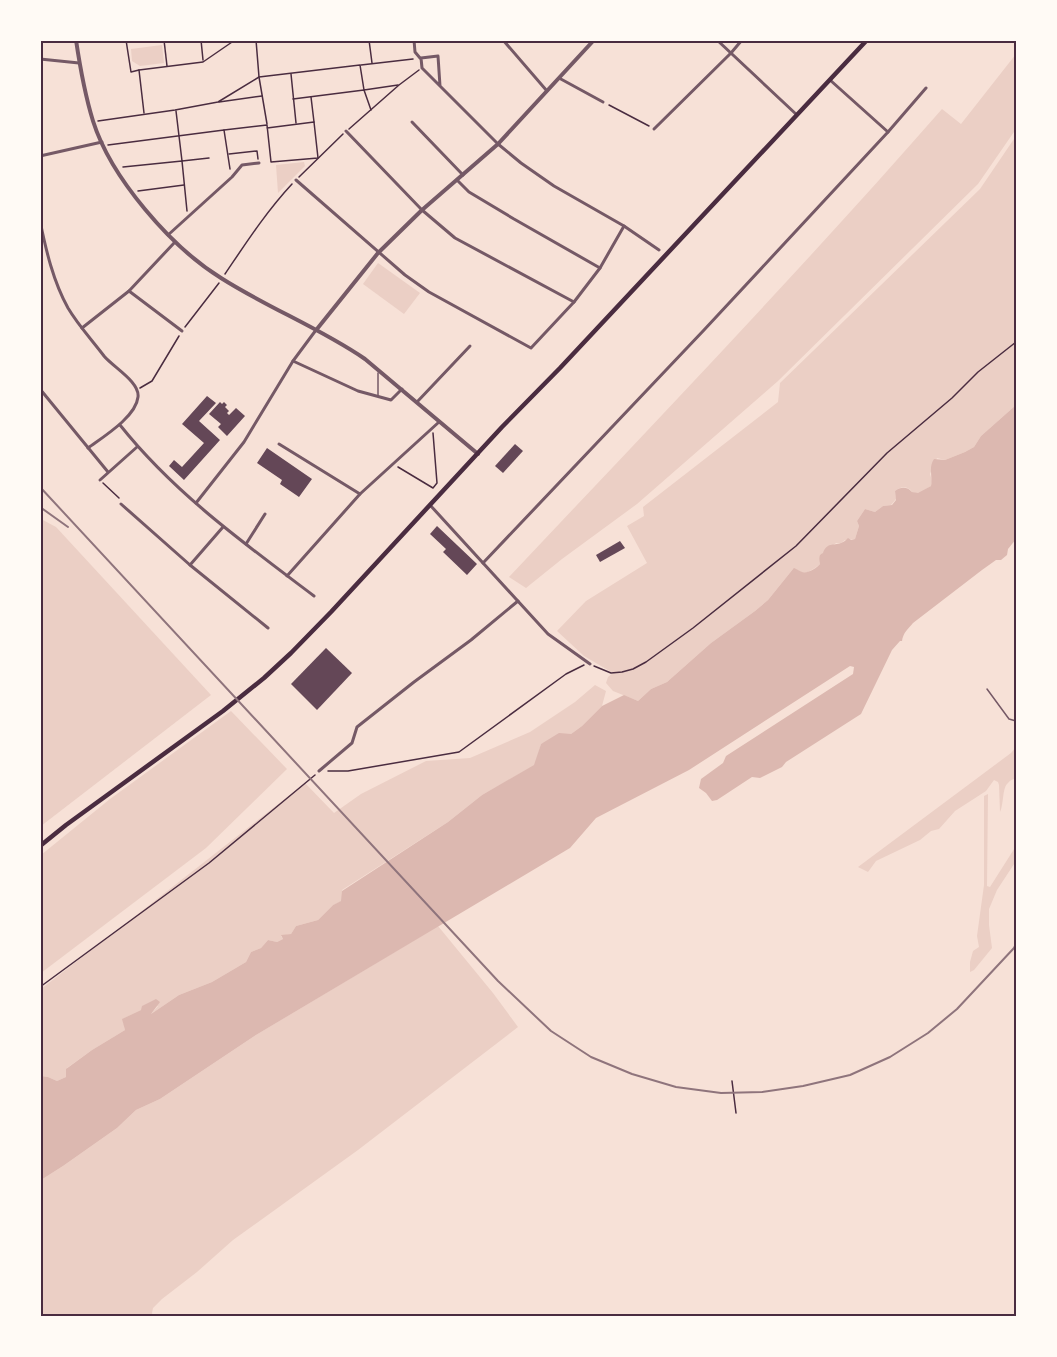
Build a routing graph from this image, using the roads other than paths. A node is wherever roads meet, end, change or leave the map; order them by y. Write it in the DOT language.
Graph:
graph roads {
  1 [pos="76,40"];
  2 [pos="414,40"];
  3 [pos="503,40"];
  4 [pos="594,40"];
  5 [pos="717,40"];
  6 [pos="742,40"];
  7 [pos="867,40"];
  8 [pos="730,53"];
  9 [pos="421,58"];
  10 [pos="40,59"];
  11 [pos="79,63"];
  12 [pos="559,78"];
  13 [pos="830,80"];
  14 [pos="440,86"];
  15 [pos="926,88"];
  16 [pos="548,91"];
  17 [pos="603,102"];
  18 [pos="797,115"];
  19 [pos="412,122"];
  20 [pos="654,129"];
  21 [pos="346,131"];
  22 [pos="888,132"];
  23 [pos="103,144"];
  24 [pos="498,144"];
  25 [pos="40,156"];
  26 [pos="259,163"];
  27 [pos="463,175"];
  28 [pos="296,180"];
  29 [pos="457,180"];
  30 [pos="422,210"];
  31 [pos="40,221"];
  32 [pos="624,226"];
  33 [pos="168,235"];
  34 [pos="175,242"];
  35 [pos="659,250"];
  36 [pos="378,253"];
  37 [pos="600,268"];
  38 [pos="129,291"];
  39 [pos="574,302"];
  40 [pos="82,328"];
  41 [pos="317,329"];
  42 [pos="182,331"];
  43 [pos="470,346"];
  44 [pos="293,362"];
  45 [pos="378,369"];
  46 [pos="40,389"];
  47 [pos="402,390"];
  48 [pos="378,397"];
  49 [pos="417,402"];
  50 [pos="439,422"];
  51 [pos="120,425"];
  52 [pos="279,444"];
  53 [pos="137,447"];
  54 [pos="88,448"];
  55 [pos="478,454"];
  56 [pos="108,472"];
  57 [pos="100,480"];
  58 [pos="360,494"];
  59 [pos="196,503"];
  60 [pos="122,504"];
  61 [pos="430,505"];
  62 [pos="265,514"];
  63 [pos="223,527"];
  64 [pos="246,544"];
  65 [pos="483,563"];
  66 [pos="190,565"];
  67 [pos="287,576"];
  68 [pos="314,596"];
  69 [pos="518,601"];
  70 [pos="268,628"];
  71 [pos="590,664"];
  72 [pos="987,689"];
  73 [pos="1017,721"];
  74 [pos="320,771"];
  75 [pos="40,846"];
  1 -- 11 [label="street"];
  2 -- 9 [label="street"];
  3 -- 16 [label="street"];
  4 -- 12 [label="street"];
  5 -- 8 [label="street"];
  6 -- 8 [label="street"];
  7 -- 13 [label="main road"];
  8 -- 18 [label="street"];
  8 -- 20 [label="street"];
  9 -- 14 [label="street"];
  9 -- 14 [label="street"];
  10 -- 11 [label="street"];
  11 -- 23 [label="street"];
  12 -- 16 [label="street"];
  12 -- 17 [label="street"];
  13 -- 18 [label="main road"];
  13 -- 22 [label="street"];
  14 -- 24 [label="street"];
  15 -- 22 [label="street"];
  16 -- 24 [label="street"];
  18 -- 55 [label="main road"];
  19 -- 27 [label="street"];
  21 -- 30 [label="street"];
  22 -- 65 [label="street"];
  23 -- 25 [label="street"];
  23 -- 33 [label="street"];
  24 -- 27 [label="street"];
  24 -- 32 [label="street"];
  26 -- 33 [label="street"];
  27 -- 29 [label="street"];
  28 -- 36 [label="street"];
  29 -- 30 [label="street"];
  29 -- 37 [label="street"];
  30 -- 36 [label="street"];
  30 -- 39 [label="street"];
  31 -- 40 [label="street"];
  32 -- 35 [label="street"];
  32 -- 37 [label="street"];
  33 -- 34 [label="street"];
  34 -- 38 [label="street"];
  34 -- 41 [label="street"];
  36 -- 39 [label="street"];
  36 -- 41 [label="street"];
  37 -- 39 [label="street"];
  38 -- 40 [label="street"];
  38 -- 42 [label="street"];
  40 -- 51 [label="street"];
  41 -- 44 [label="street"];
  41 -- 45 [label="street"];
  43 -- 49 [label="street"];
  44 -- 48 [label="street"];
  44 -- 59 [label="street"];
  45 -- 47 [label="street"];
  45 -- 48 [label="lane"];
  46 -- 54 [label="street"];
  47 -- 48 [label="street"];
  47 -- 49 [label="street"];
  49 -- 50 [label="street"];
  50 -- 55 [label="street"];
  50 -- 58 [label="street"];
  51 -- 53 [label="street"];
  51 -- 54 [label="street"];
  52 -- 58 [label="street"];
  53 -- 56 [label="street"];
  53 -- 59 [label="street"];
  54 -- 56 [label="street"];
  55 -- 61 [label="main road"];
  56 -- 57 [label="street"];
  58 -- 67 [label="street"];
  59 -- 63 [label="street"];
  60 -- 66 [label="street"];
  61 -- 65 [label="street"];
  61 -- 75 [label="main road"];
  62 -- 64 [label="street"];
  63 -- 64 [label="street"];
  63 -- 66 [label="street"];
  64 -- 67 [label="street"];
  65 -- 69 [label="street"];
  66 -- 70 [label="street"];
  67 -- 68 [label="street"];
  69 -- 71 [label="street"];
  69 -- 74 [label="street"];
  72 -- 73 [label="lane"];
}
